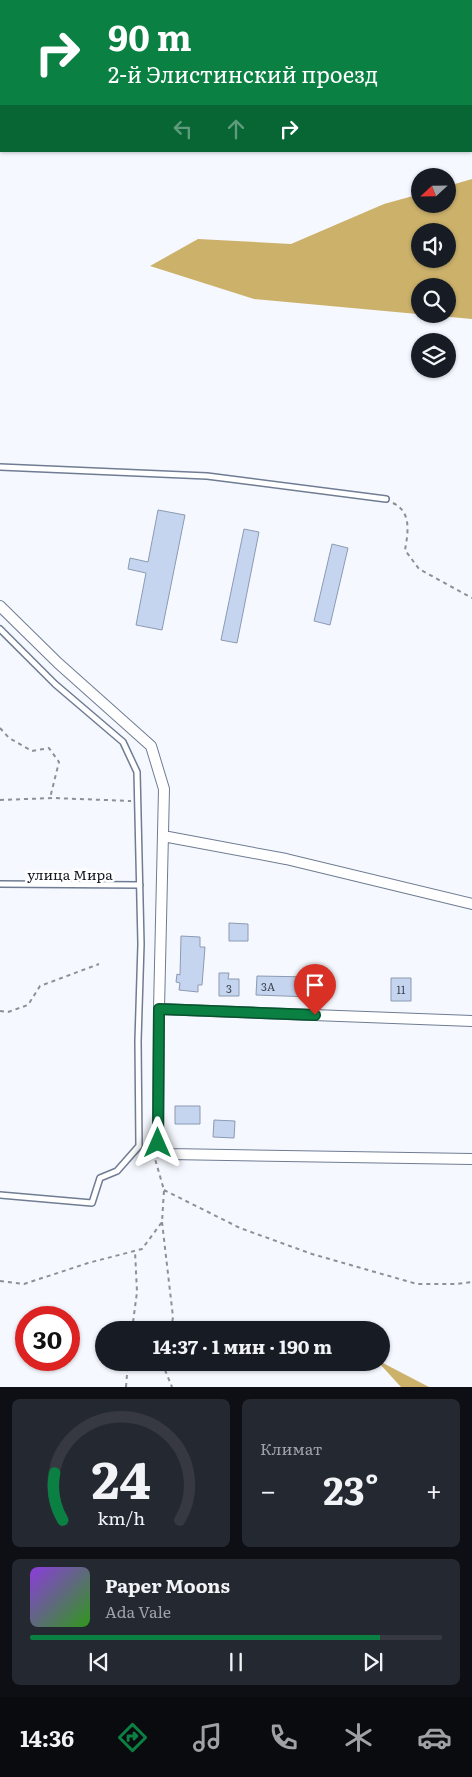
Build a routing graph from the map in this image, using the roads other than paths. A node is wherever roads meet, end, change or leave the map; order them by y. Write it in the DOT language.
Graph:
graph roads {
  1 [pos="0,467"];
  2 [pos="386,499"];
  3 [pos="0,606"];
  4 [pos="0,629"];
  5 [pos="163,836"];
  6 [pos="0,884"];
  7 [pos="140,885"];
  8 [pos="472,904"];
  9 [pos="159,1009"];
  10 [pos="472,1021"];
  11 [pos="472,1159"];
  12 [pos="0,1195"];
  1 -- 2 [label="lane"];
  3 -- 5 [label="street"];
  4 -- 7 [label="lane"];
  5 -- 8 [label="street"];
  5 -- 9 [label="street"];
  6 -- 7 [label="lane, улица Мира"];
  7 -- 12 [label="lane"];
  9 -- 10 [label="street"];
  9 -- 11 [label="street"];
}
